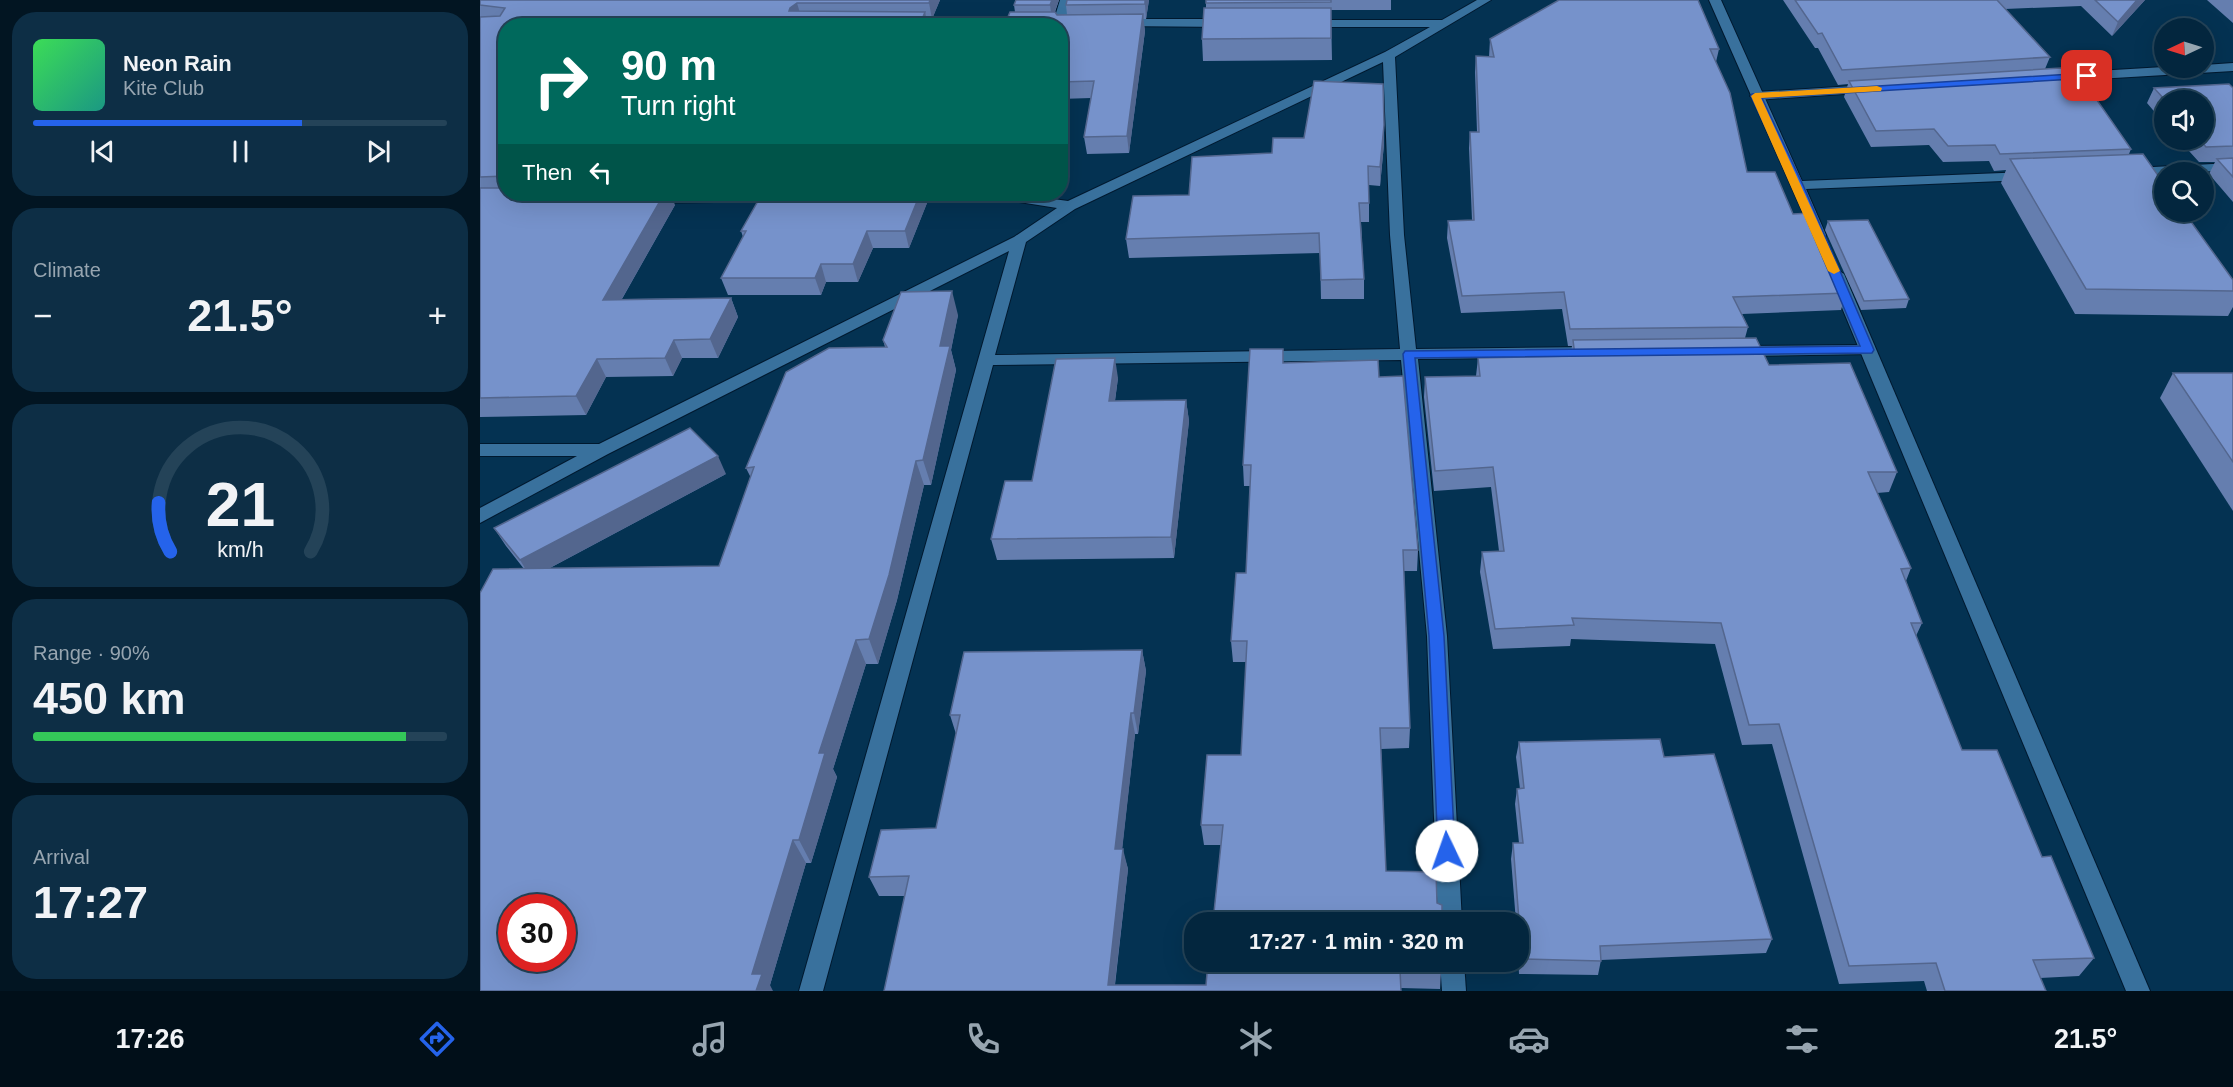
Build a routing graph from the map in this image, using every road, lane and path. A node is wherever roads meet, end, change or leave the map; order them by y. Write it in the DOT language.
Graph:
graph roads {
  1 [pos="1066,0"];
  2 [pos="1485,0"];
  3 [pos="1715,0"];
  4 [pos="1060,18"];
  5 [pos="1105,23"];
  6 [pos="1245,23"];
  7 [pos="1291,23"];
  8 [pos="1443,23"];
  9 [pos="1389,55"];
  10 [pos="2233,67"];
  11 [pos="2028,79"];
  12 [pos="1886,88"];
  13 [pos="1755,96"];
  14 [pos="2233,167"];
  15 [pos="2117,172"];
  16 [pos="2046,175"];
  17 [pos="1797,185"];
  18 [pos="1038,201"];
  19 [pos="1070,207"];
  20 [pos="1019,240"];
  21 [pos="1868,350"];
  22 [pos="1727,351"];
  23 [pos="1609,352"];
  24 [pos="1409,354"];
  25 [pos="985,360"];
  26 [pos="480,450"];
  27 [pos="602,450"];
  28 [pos="480,516"];
  29 [pos="1450,912"];
  30 [pos="1453,972"];
  31 [pos="811,991"];
  32 [pos="1454,991"];
  33 [pos="2138,991"];
  1 -- 4 [label="street"];
  2 -- 8 [label="street"];
  3 -- 13 [label="street"];
  5 -- 6 [label="street"];
  7 -- 8 [label="street"];
  8 -- 9 [label="street"];
  9 -- 19 [label="street"];
  9 -- 24 [label="street"];
  10 -- 11 [label="street"];
  12 -- 13 [label="street"];
  13 -- 17 [label="street"];
  14 -- 15 [label="street"];
  16 -- 17 [label="street"];
  17 -- 21 [label="street"];
  18 -- 19 [label="street"];
  19 -- 20 [label="street"];
  20 -- 25 [label="street"];
  20 -- 27 [label="street"];
  21 -- 22 [label="street"];
  21 -- 33 [label="street"];
  23 -- 24 [label="street"];
  24 -- 25 [label="street"];
  24 -- 29 [label="street"];
  25 -- 31 [label="street"];
  26 -- 27 [label="street"];
  27 -- 28 [label="street"];
  30 -- 32 [label="street"];
}
